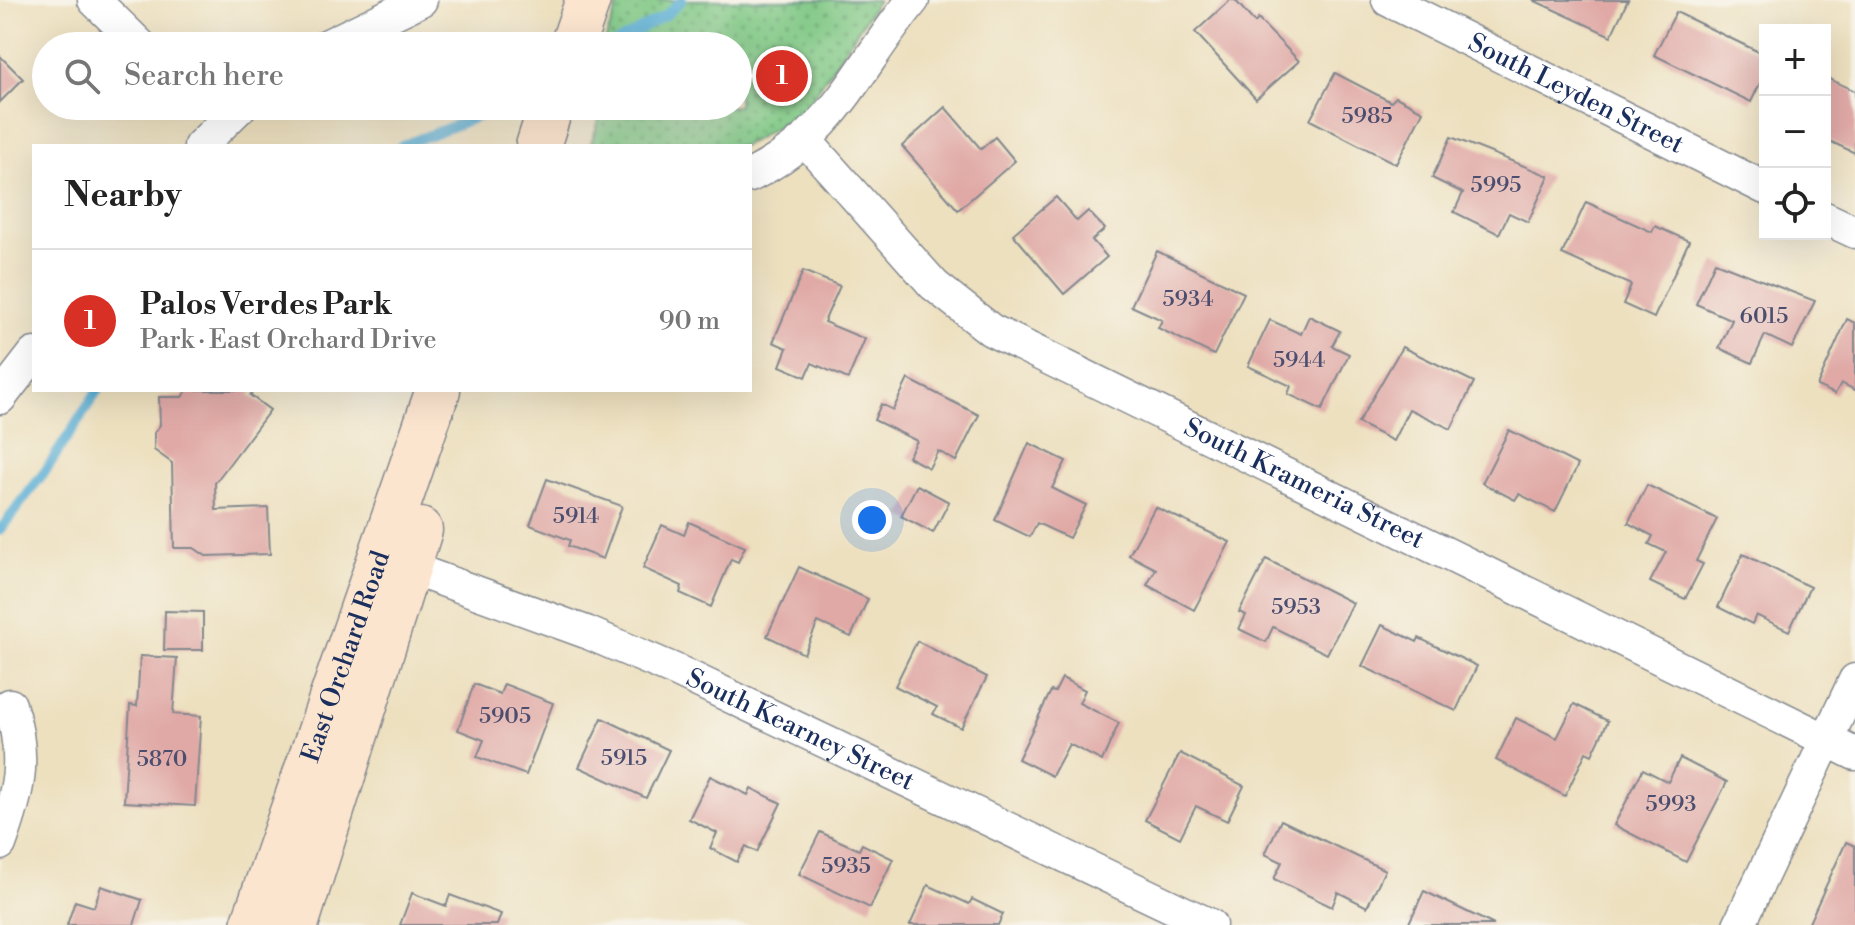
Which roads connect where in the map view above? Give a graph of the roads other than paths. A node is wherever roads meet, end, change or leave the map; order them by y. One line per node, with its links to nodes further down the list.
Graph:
1 (94, 0): 6 (street)
2 (421, 0): 7 (street)
3 (588, 0): 8 (main road)
4 (913, 0): 10 (street)
5 (1388, 0): 13 (street, South Leyden Street)
6 (127, 32)
7 (355, 32)
8 (577, 32)
9 (546, 120): 11 (main road)
10 (806, 141): 12 (street); 23 (street, South Krameria Street)
11 (539, 144)
12 (752, 175)
13 (1759, 185)
14 (1831, 221): 15 (street)
15 (1855, 232)
16 (32, 357): 19 (street)
17 (437, 392): 20 (main road, East Orchard Road)
18 (467, 392): 20 (main road, East Orchard Road)
19 (0, 398)
20 (394, 562): 25 (main road, East Orchard Road); 26 (main road, East Orchard Road); 27 (street, South Kearney Street)
21 (1855, 680): 23 (street)
22 (10, 705): 24 (street)
23 (1841, 747): 28 (street)
24 (0, 844)
25 (253, 925)
26 (296, 925)
27 (1210, 925)
28 (1739, 925)

